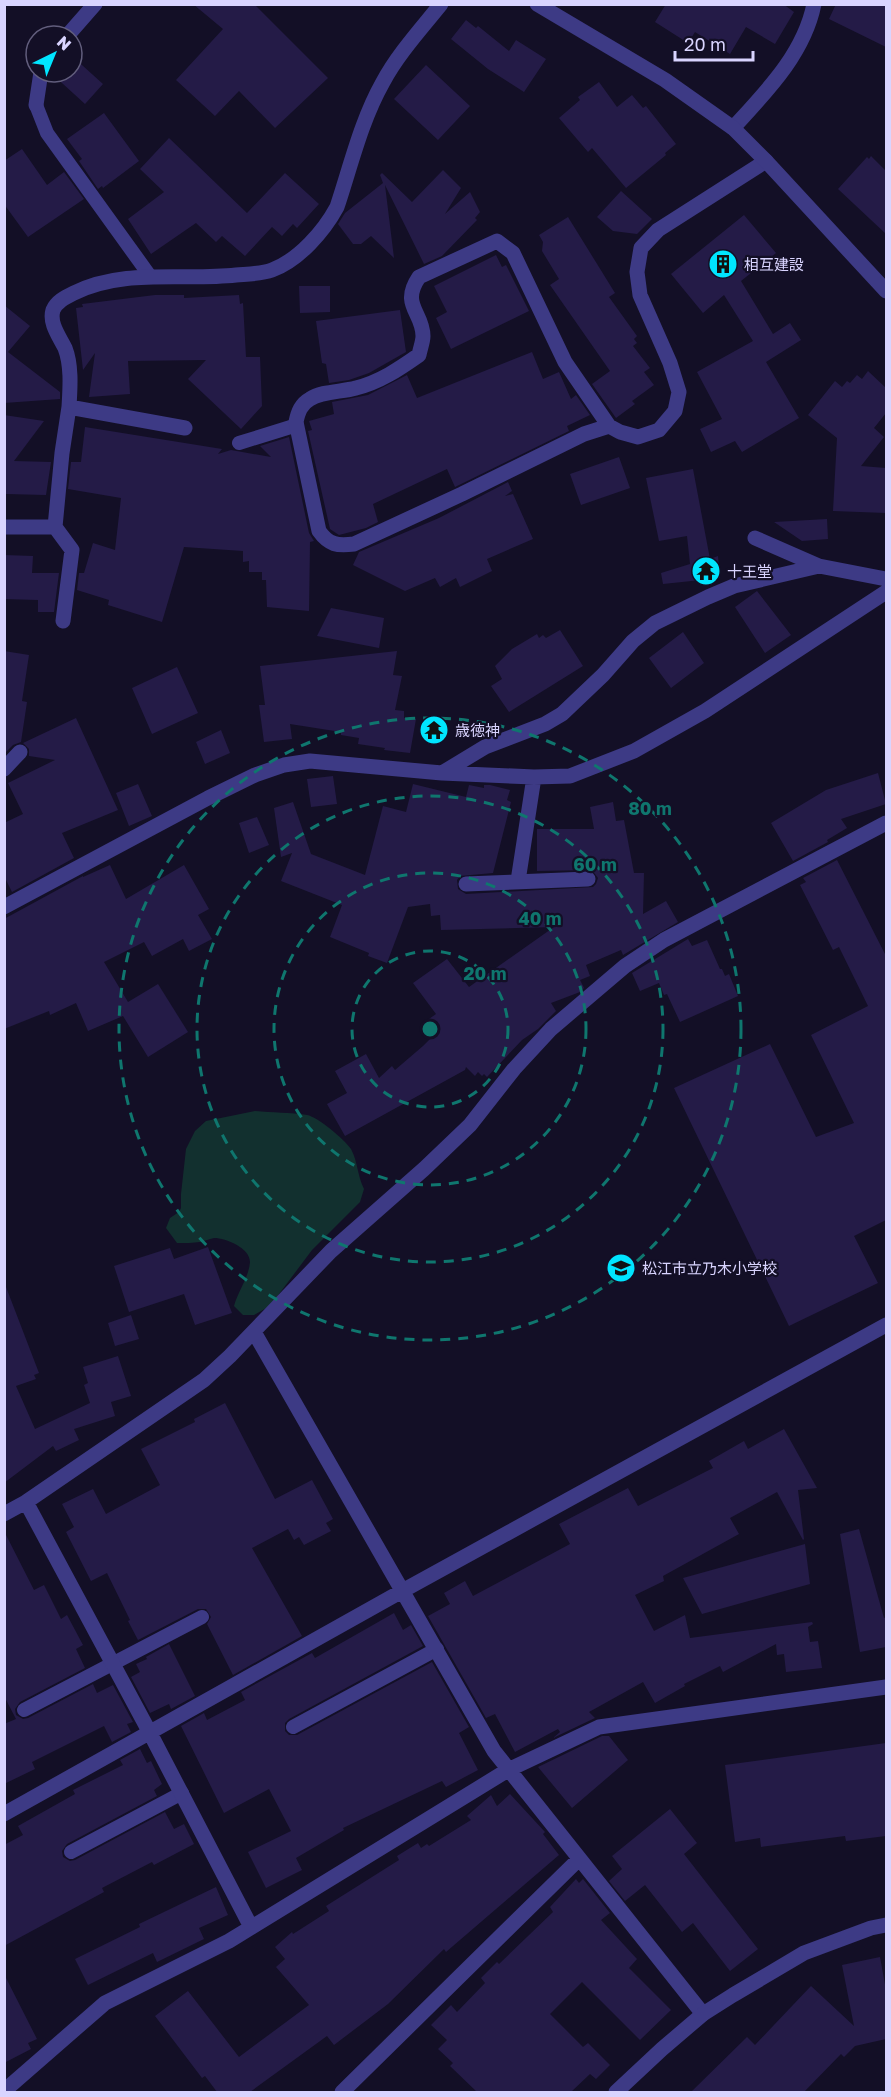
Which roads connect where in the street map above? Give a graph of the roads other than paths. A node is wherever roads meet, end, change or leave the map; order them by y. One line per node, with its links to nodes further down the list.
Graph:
1 (95, 4): 5 (street)
2 (441, 4): 10 (street)
3 (537, 4): 8 (street)
4 (814, 4): 8 (street)
5 (78, 24)
6 (39, 84): 7 (street)
7 (36, 105): 10 (lane)
8 (733, 128): 9 (street)
9 (766, 161): 11 (street); 14 (street)
10 (150, 276): 12 (street)
11 (886, 291)
12 (69, 407): 15 (street); 18 (street)
13 (297, 425): 14 (street); 14 (street); 16 (lane)
14 (609, 426)
15 (185, 428)
16 (239, 443)
17 (4, 527): 18 (street)
18 (55, 527): 23 (street)
19 (755, 538): 20 (street)
20 (819, 566): 21 (street); 26 (street)
21 (886, 579)
22 (886, 592): 27 (street)
23 (63, 621)
24 (20, 752): 25 (street)
25 (4, 769)
26 (442, 773): 27 (street); 32 (street)
27 (534, 777): 30 (street)
28 (886, 823): 34 (street)
29 (588, 879): 30 (street)
30 (518, 881): 31 (street)
31 (466, 884)
32 (4, 907)
33 (886, 1325): 37 (street)
34 (254, 1332): 35 (street); 37 (street)
35 (26, 1502): 36 (street); 40 (street)
36 (4, 1514)
37 (404, 1590): 39 (street); 44 (street)
38 (202, 1617): 40 (lane)
39 (437, 1649): 43 (lane); 45 (street)
40 (113, 1664): 42 (lane); 44 (street)
41 (886, 1687): 45 (street)
42 (24, 1710)
43 (293, 1727)
44 (150, 1733): 46 (street); 47 (street)
45 (508, 1770): 49 (street); 51 (street)
46 (182, 1793): 48 (lane); 51 (street)
47 (4, 1814)
48 (71, 1852)
49 (579, 1859): 52 (street); 54 (street)
50 (886, 1925): 52 (street)
51 (252, 1927): 53 (street)
52 (703, 2014): 55 (street)
53 (4, 2091)
54 (342, 2092)
55 (616, 2092)

